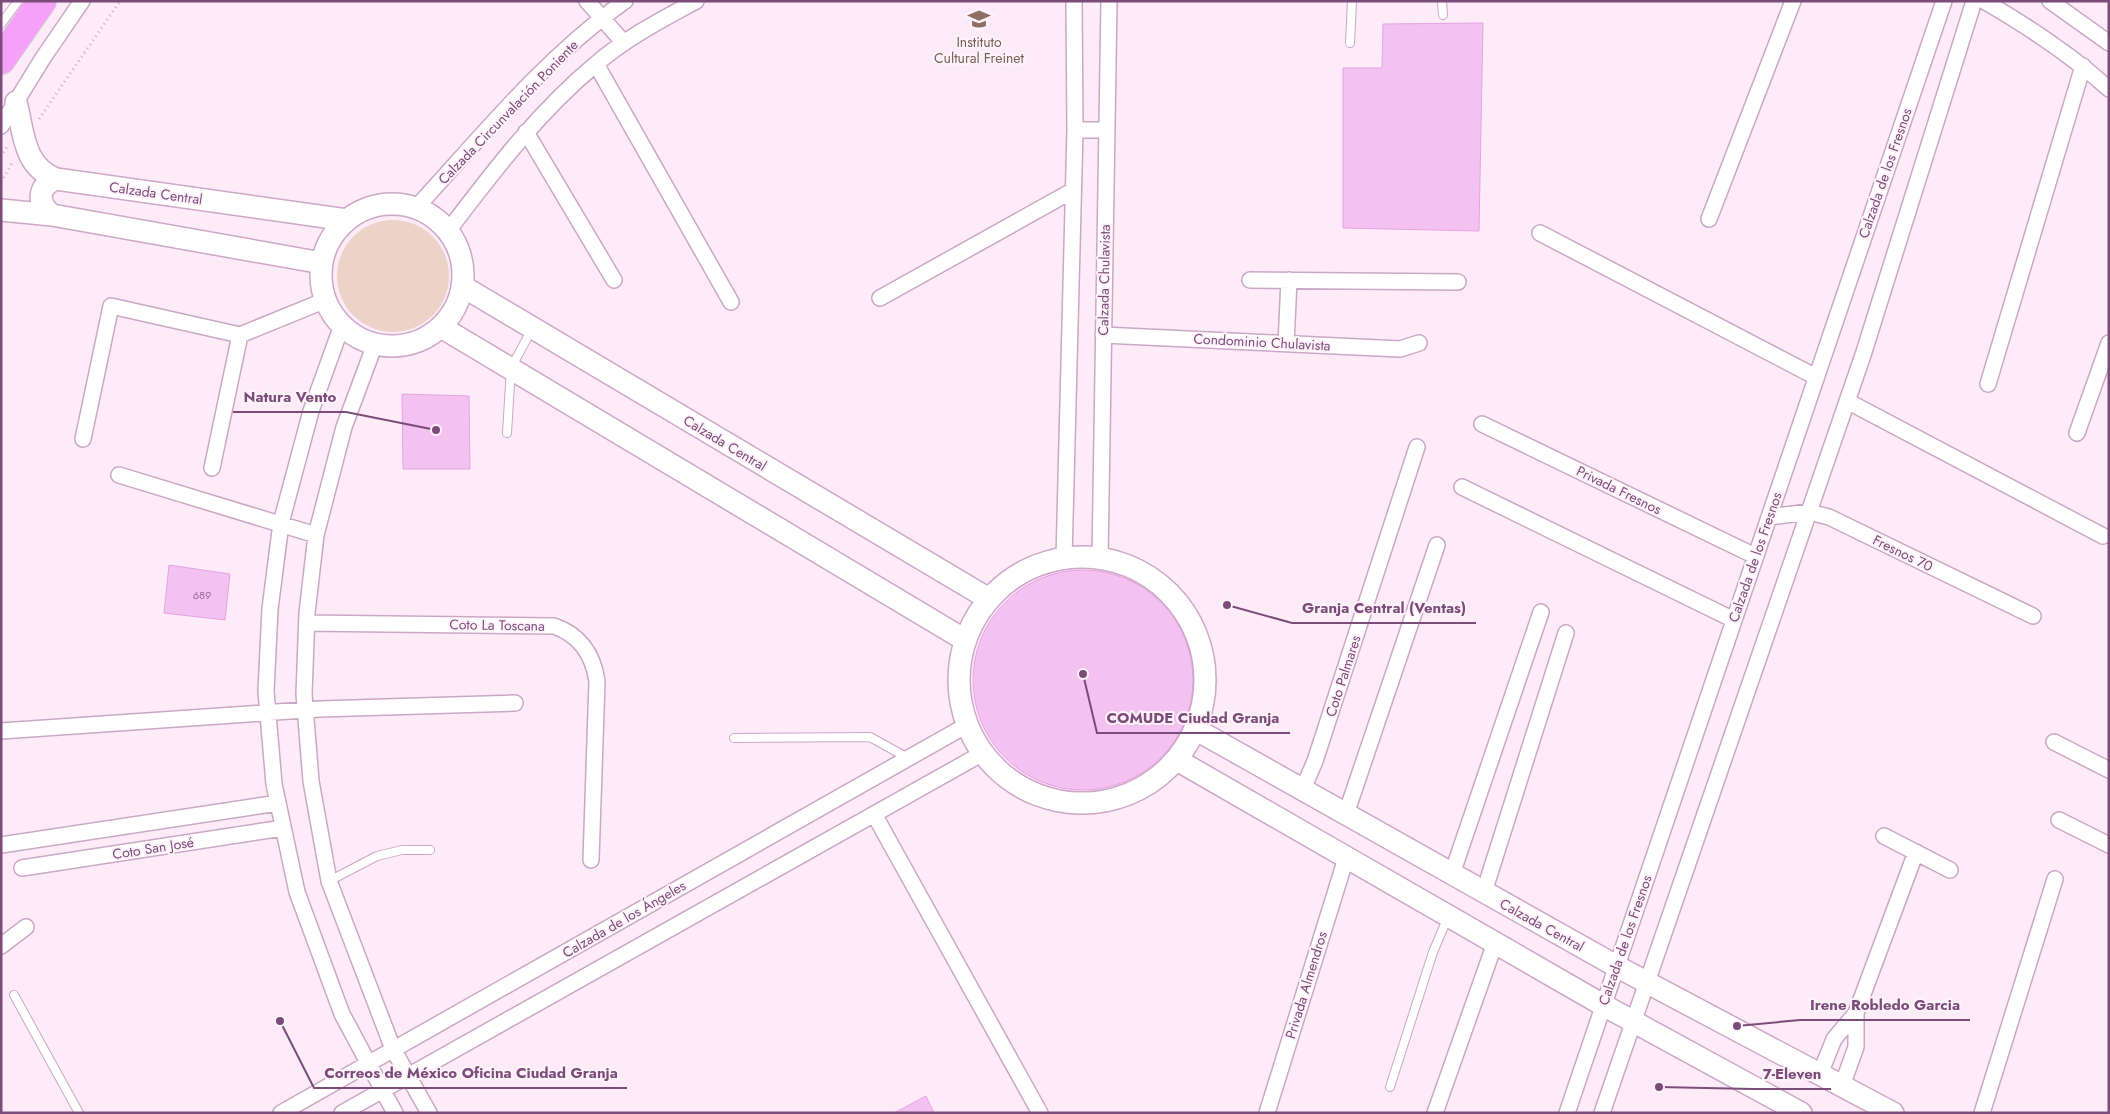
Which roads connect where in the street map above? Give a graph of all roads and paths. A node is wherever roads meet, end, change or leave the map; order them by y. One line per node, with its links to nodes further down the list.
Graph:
1 (18, 1): 19 (lane)
2 (42, 1): 23 (highway)
3 (82, 1): 27 (street)
4 (120, 1): 32 (path)
5 (587, 1): 18 (street)
6 (625, 1): 18 (street, Calzada Circunvalación Poniente)
7 (696, 1): 20 (street, Calzada Circunvalación Poniente)
8 (1074, 1): 29 (street)
9 (1109, 1): 30 (street, Calzada Chulavista)
10 (1352, 1): 21 (lane)
11 (1442, 1): 17 (lane)
12 (1793, 1): 39 (street)
13 (1944, 1): 62 (street, Calzada de los Fresnos)
14 (1974, 1): 64 (street)
15 (1984, 1): 25 (street)
16 (2050, 1): 22 (street)
17 (1443, 15)
18 (602, 18): 20 (street); 36 (street, Calzada Circunvalación Poniente)
19 (1, 24)
20 (624, 43): 24 (street, Calzada Circunvalación Poniente)
21 (1350, 43)
22 (2109, 43)
23 (1, 60)
24 (596, 64): 31 (street, Calzada Circunvalación Poniente); 51 (street)
25 (2083, 66): 26 (street); 63 (street)
26 (2109, 89)
27 (16, 102): 28 (street); 32 (street, Calzada Central)
28 (1, 126)
29 (1075, 130): 30 (street); 35 (street)
30 (1107, 130): 56 (street, Calzada Chulavista)
31 (526, 132): 41 (street, Calzada Circunvalación Poniente); 44 (street)
32 (25, 140): 33 (street, Calzada Central); 34 (path)
33 (56, 179): 38 (street); 40 (street, Calzada Central)
34 (1, 182)
35 (1072, 191): 49 (street); 80 (street)
36 (416, 208): 40 (street); 41 (street)
37 (1, 210): 38 (street)
38 (52, 215): 43 (street)
39 (1710, 219)
40 (347, 220): 43 (street)
41 (448, 231): 48 (street)
42 (1540, 233): 62 (street)
43 (322, 263): 50 (street)
44 (614, 280)
45 (1250, 280): 46 (street)
46 (1289, 280): 47 (street); 60 (street)
47 (1458, 282)
48 (462, 286): 53 (street); 54 (street, Calzada Central)
49 (880, 298)
50 (326, 300): 52 (street); 55 (street)
51 (731, 302)
52 (342, 325): 59 (street); 75 (street)
53 (441, 327): 59 (street); 61 (street)
54 (533, 328): 61 (lane); 82 (street, Calzada Central)
55 (240, 335): 68 (street); 70 (street)
56 (1103, 335): 60 (street, Condominio Chulavista); 81 (street, Calzada Chulavista)
57 (1420, 343): 60 (street, Condominio Chulavista)
58 (2109, 343): 67 (street)
59 (374, 344): 76 (street)
60 (1286, 344)
61 (511, 368): 66 (lane); 88 (street)
62 (1816, 377): 74 (street, Calzada de los Fresnos)
63 (1988, 384)
64 (1847, 402): 73 (street); 77 (street)
65 (1482, 424): 79 (street, Privada Fresnos)
66 (507, 433)
67 (2077, 433)
68 (83, 440)
69 (1416, 447): 101 (street, Coto Palmares)
70 (212, 468)
71 (119, 475): 75 (street)
72 (1462, 487): 85 (street)
73 (1809, 512): 74 (street, Fresnos 70); 84 (street, Fresnos 70); 125 (street)
74 (1769, 517): 79 (street, Calzada de los Fresnos)
75 (281, 523): 76 (street); 91 (street)
76 (316, 535): 86 (street)
77 (2103, 536)
78 (1438, 545): 104 (street)
79 (1755, 556): 85 (street, Calzada de los Fresnos)
80 (1064, 558): 81 (street); 82 (street)
81 (1100, 558): 93 (street)
82 (988, 599): 88 (street)
83 (1540, 612): 116 (street)
84 (2033, 616)
85 (1734, 620): 124 (street, Calzada de los Fresnos)
86 (306, 623): 90 (street); 113 (street, Coto La Toscana)
87 (1566, 633): 119 (street)
88 (965, 640): 92 (street)
89 (515, 702): 90 (street)
90 (306, 710): 91 (street); 118 (street)
91 (268, 712): 94 (street); 102 (street)
92 (967, 725): 97 (street); 98 (street, Calzada de los Ángeles)
93 (1195, 729): 99 (street); 101 (street, Calzada Central)
94 (1, 731)
95 (734, 738): 98 (lane)
96 (2054, 742): 100 (street)
97 (983, 754): 99 (street); 103 (street)
98 (908, 758): 130 (street, Calzada de los Ángeles)
99 (1176, 760): 112 (street)
100 (2109, 770)
101 (1303, 790): 104 (street, Calzada Central)
102 (278, 803): 106 (street); 108 (street)
103 (874, 814): 133 (street); 142 (street)
104 (1346, 814): 116 (street, Calzada Central)
105 (2059, 820): 109 (street)
106 (284, 828): 114 (street, Coto San José); 131 (street)
107 (1884, 836): 111 (street)
108 (1, 845)
109 (2109, 846)
110 (430, 850): 118 (lane)
111 (1916, 852): 115 (street); 128 (street)
112 (1346, 858): 120 (street); 143 (street, Privada Almendros)
113 (591, 860)
114 (22, 868)
115 (1950, 870)
116 (1452, 874): 119 (street, Calzada Central)
117 (2055, 879): 149 (street)
118 (329, 881): 130 (street)
119 (1484, 892): 124 (street, Calzada Central)
120 (1448, 917): 122 (street); 135 (lane)
121 (26, 927): 123 (street)
122 (1495, 943): 127 (street); 144 (street)
123 (1, 946)
124 (1616, 966): 125 (street, Calzada Central); 127 (street, Calzada de los Fresnos)
125 (1646, 983): 129 (street); 132 (street, Calzada Central)
126 (14, 995): 137 (lane)
127 (1603, 1005): 129 (street); 145 (street, Calzada de los Fresnos)
128 (1856, 1013): 132 (street); 134 (street)
129 (1632, 1021): 146 (street); 147 (street)
130 (394, 1049): 131 (street, Calzada de los Ángeles); 133 (street)
131 (368, 1064): 136 (street); 138 (street, Calzada de los Ángeles)
132 (1820, 1074): 134 (street, Calzada Central)
133 (409, 1076): 136 (street); 141 (street)
134 (1842, 1086): 148 (street, Calzada Central)
135 (1390, 1087)
136 (382, 1091): 139 (street); 140 (street)
137 (78, 1113)
138 (281, 1113)
139 (342, 1113)
140 (395, 1113)
141 (429, 1113)
142 (1040, 1113)
143 (1267, 1113)
144 (1435, 1113)
145 (1567, 1113)
146 (1602, 1113)
147 (1801, 1113)
148 (1893, 1113)
149 (1982, 1113)

